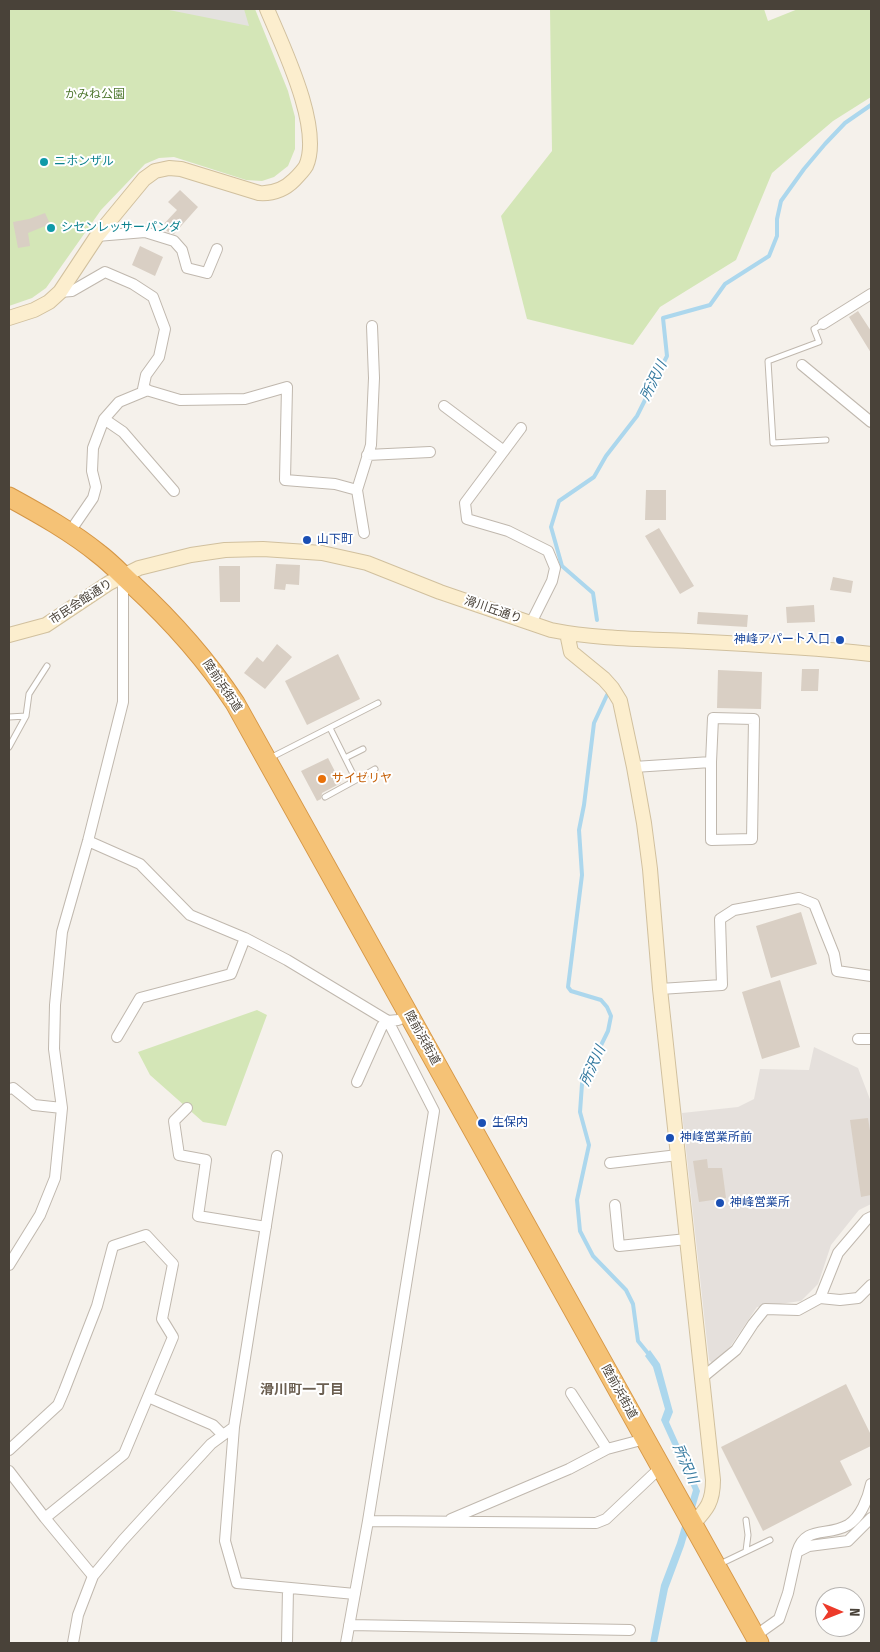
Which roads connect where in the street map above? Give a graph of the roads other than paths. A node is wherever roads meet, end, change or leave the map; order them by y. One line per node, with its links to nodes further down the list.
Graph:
1 (267, 9): 2 (street)
2 (97, 236): 3 (street); 4 (street)
3 (216, 249)
4 (60, 292): 6 (street); 10 (street)
5 (871, 294): 7 (street)
6 (9, 318)
7 (824, 324): 15 (lane)
8 (372, 326): 18 (street)
9 (802, 365): 13 (street)
10 (148, 390): 12 (street); 19 (street)
11 (444, 406): 16 (street)
12 (104, 419): 20 (street); 22 (street)
13 (871, 422)
14 (521, 428): 16 (street)
15 (826, 440)
16 (504, 451): 25 (street)
17 (430, 452): 18 (street)
18 (367, 455): 19 (street)
19 (356, 490): 23 (street)
20 (174, 491)
21 (9, 497): 22 (highway, 陸前浜街道)
22 (69, 533): 24 (highway, 陸前浜街道)
23 (364, 533)
24 (123, 576): 25 (street, 滑川丘通り); 27 (street, 市民会館通り); 37 (highway, 陸前浜街道); 43 (street)
25 (531, 623): 26 (street, 滑川丘通り)
26 (567, 633): 28 (street, 滑川丘通り); 39 (street)
27 (9, 635)
28 (871, 654)
29 (47, 666): 31 (lane)
30 (378, 703): 33 (lane)
31 (26, 716): 32 (lane); 34 (lane)
32 (9, 717)
33 (330, 728): 36 (lane); 37 (lane)
34 (9, 747)
35 (363, 748): 36 (lane)
36 (345, 758): 41 (lane)
37 (267, 760): 47 (highway, 陸前浜街道)
38 (711, 762): 38 (street); 39 (street)
39 (634, 767): 46 (street)
40 (374, 769): 41 (lane)
41 (356, 780): 42 (lane)
42 (325, 797)
43 (88, 841): 44 (street); 54 (street)
44 (246, 938): 48 (street); 49 (street)
45 (871, 976): 46 (street)
46 (660, 989): 56 (street)
47 (409, 1015): 48 (street); 71 (highway, 陸前浜街道)
48 (388, 1021): 52 (street); 81 (street)
49 (117, 1037)
50 (858, 1039): 51 (street)
51 (871, 1039)
52 (357, 1082)
53 (9, 1089): 54 (street)
54 (62, 1108): 63 (street)
55 (187, 1108): 61 (street)
56 (678, 1155): 58 (street); 62 (street)
57 (278, 1156): 61 (street)
58 (610, 1163)
59 (615, 1205): 62 (street)
60 (871, 1216): 65 (street)
61 (266, 1227): 69 (street)
62 (687, 1239): 66 (street)
63 (9, 1265)
64 (871, 1285): 65 (street)
65 (820, 1298): 66 (street)
66 (702, 1377): 82 (street)
67 (571, 1393): 73 (street)
68 (148, 1397): 70 (street); 72 (street); 77 (street)
69 (234, 1427): 70 (street); 88 (street)
70 (223, 1435): 87 (street)
71 (645, 1439): 73 (street); 74 (highway, 陸前浜街道)
72 (9, 1450)
73 (608, 1450): 79 (street)
74 (661, 1467): 79 (street); 82 (highway, 陸前浜街道)
75 (9, 1471): 77 (street)
76 (871, 1484): 85 (street)
77 (45, 1518): 87 (street)
78 (871, 1518): 85 (street)
79 (446, 1520): 81 (street)
80 (746, 1520): 84 (lane)
81 (368, 1521): 89 (street)
82 (693, 1524): 86 (highway, 陸前浜街道)
83 (770, 1540): 84 (lane)
84 (746, 1551): 86 (lane)
85 (797, 1552): 92 (street)
86 (716, 1566): 92 (highway, 陸前浜街道)
87 (93, 1576): 93 (street)
88 (288, 1588): 89 (street); 94 (street)
89 (355, 1594): 90 (street)
90 (349, 1626): 91 (street); 95 (street)
91 (630, 1630)
92 (757, 1639)
93 (73, 1643)
94 (287, 1643)
95 (346, 1643)

